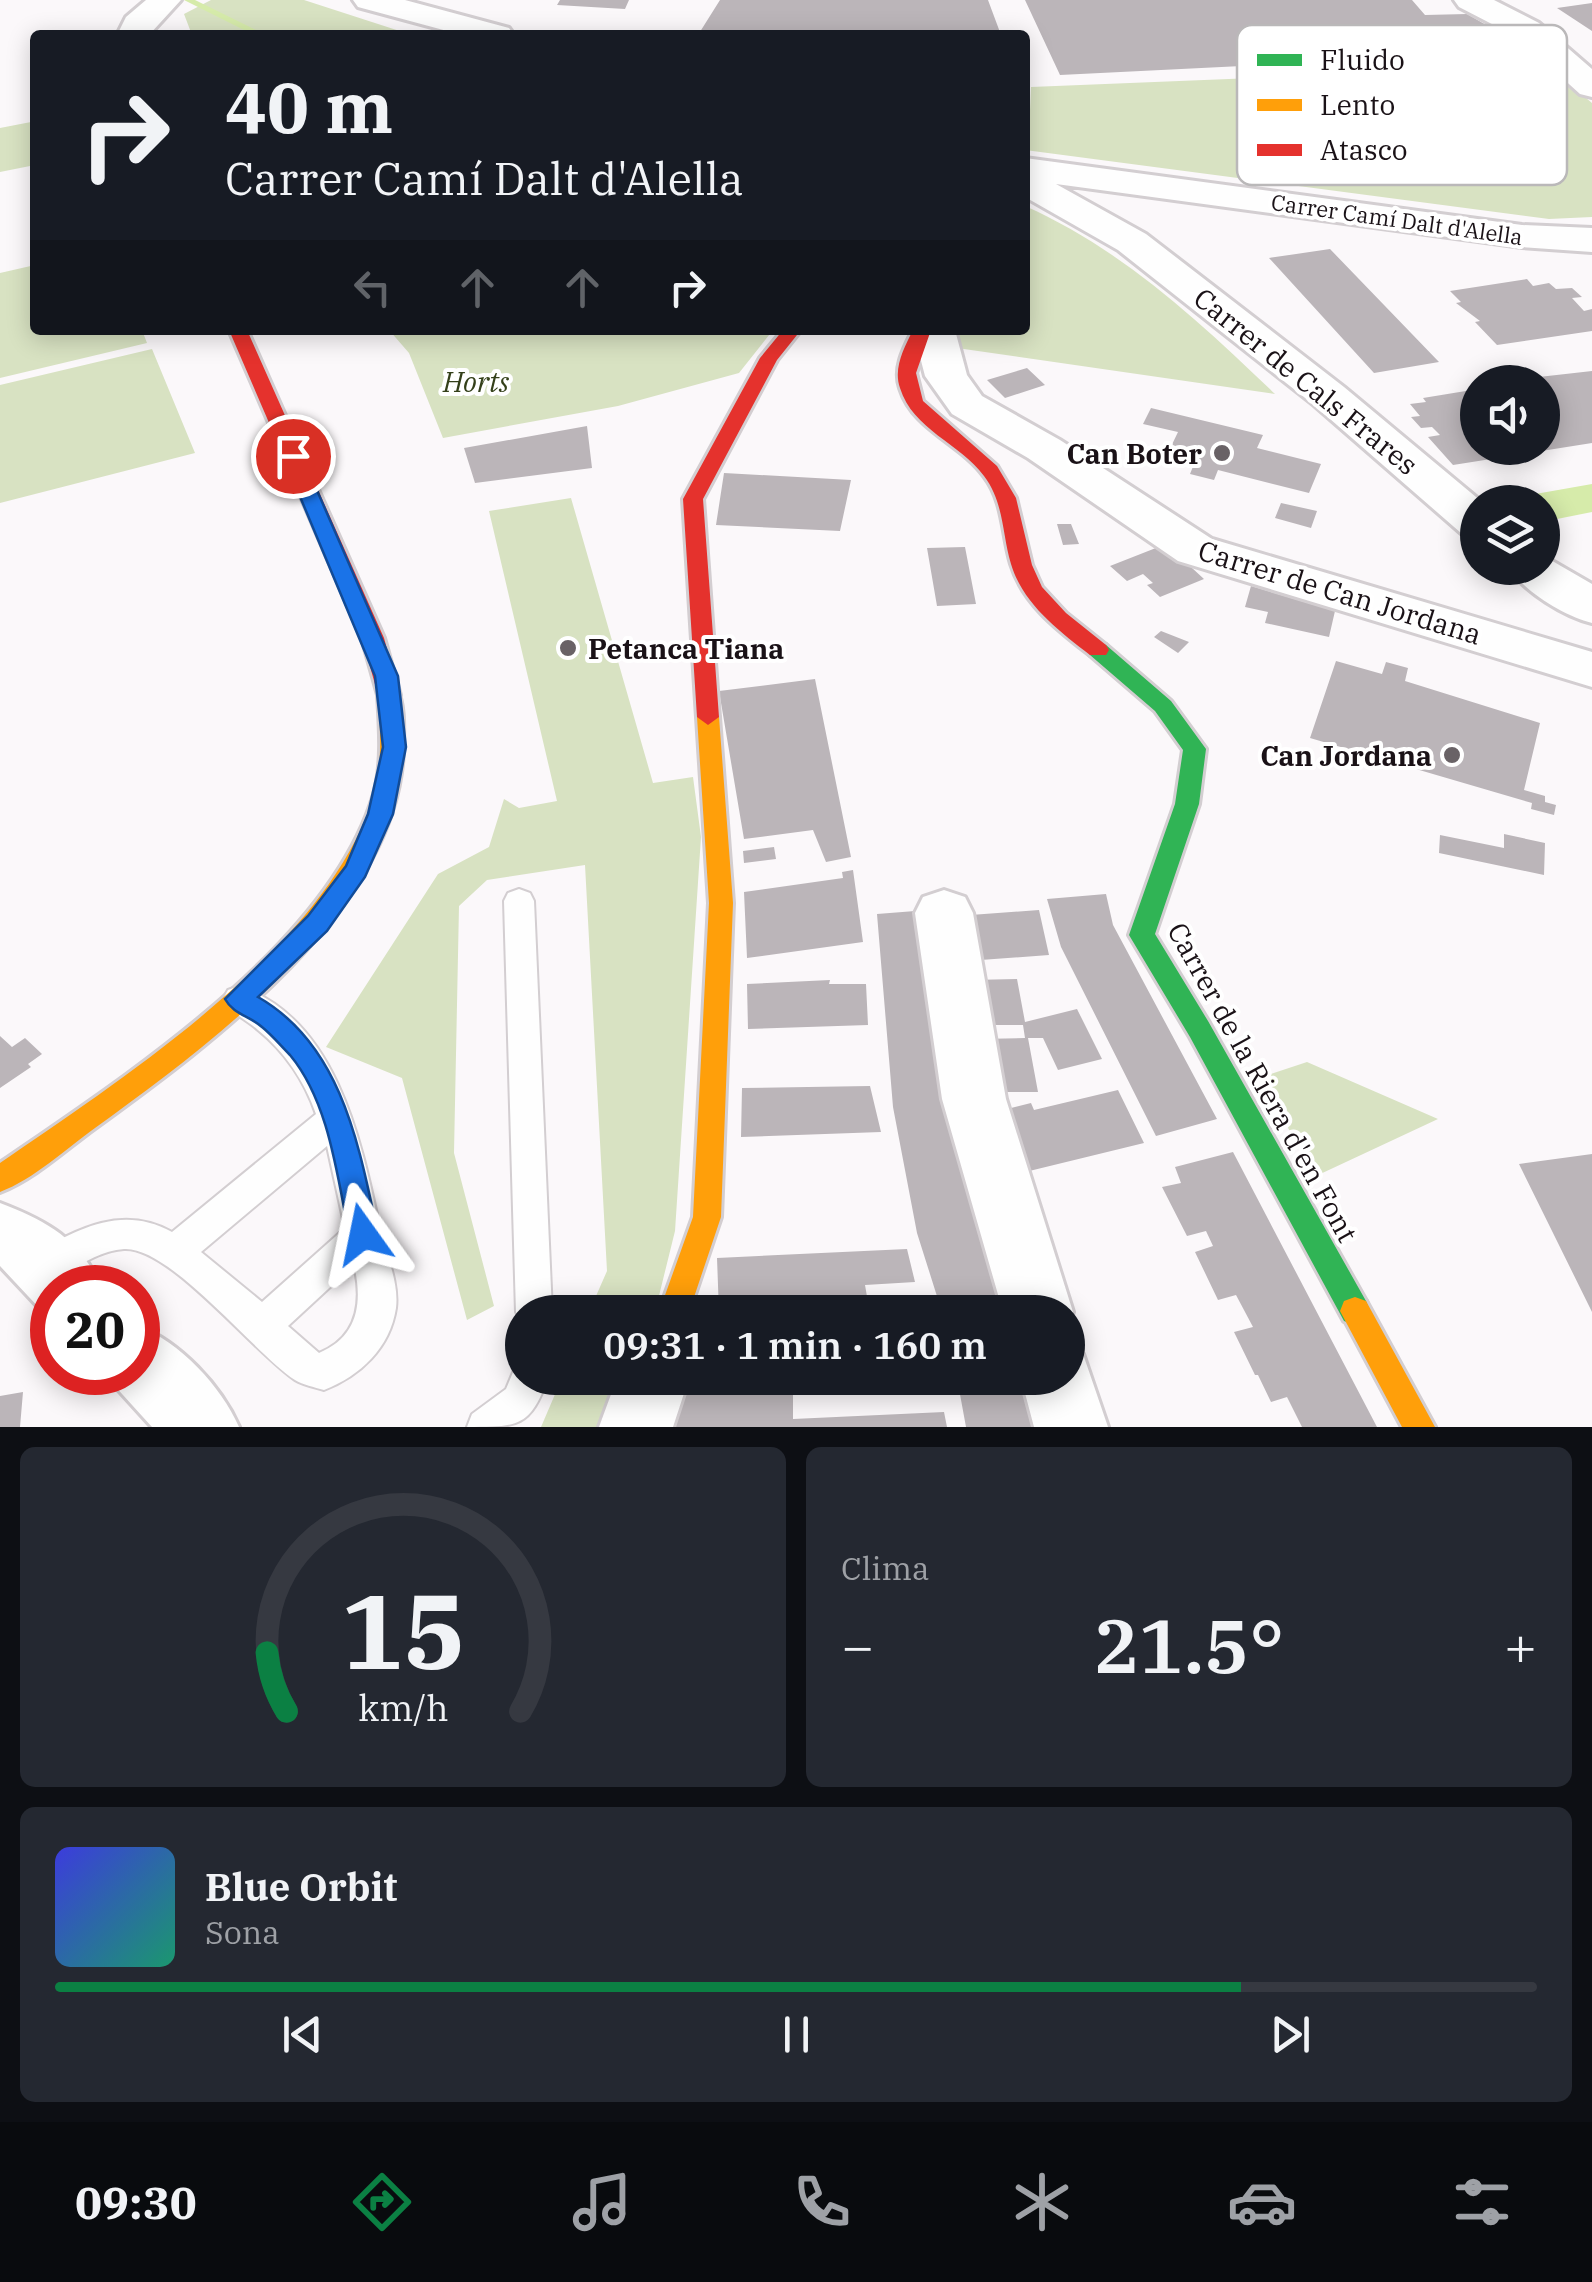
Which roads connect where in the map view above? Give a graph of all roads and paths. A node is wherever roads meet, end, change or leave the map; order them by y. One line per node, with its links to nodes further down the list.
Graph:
1 (369, 0): 6 (street)
2 (1470, 0): 4 (street)
3 (163, 1): 5 (street)
4 (1518, 25)
5 (134, 30)
6 (480, 30)
7 (1567, 64): 8 (street)
8 (1592, 86)
9 (1030, 170): 11 (street, Carrer Camí Dalt d'Alella)
10 (1030, 185): 13 (street, Carrer de Cals Frares)
11 (1154, 187): 12 (street, Carrer Camí Dalt d'Alella); 13 (street)
12 (1592, 240)
13 (1132, 242): 18 (street, Carrer de Cals Frares)
14 (240, 335): 24 (street)
15 (788, 335): 31 (street)
16 (920, 335): 42 (street, Carrer de la Riera d'en Font)
17 (935, 335): 21 (street, Carrer de Can Jordana)
18 (1460, 508)
19 (1559, 585): 20 (street)
20 (1592, 606)
21 (1592, 670)
22 (519, 900): 30 (lane)
23 (944, 913): 32 (street)
24 (238, 999): 25 (lane); 26 (street)
25 (336, 1119): 27 (lane); 28 (lane)
26 (0, 1179)
27 (363, 1234): 33 (lane); 33 (lane)
28 (174, 1252): 29 (lane); 33 (lane)
29 (38, 1263)
30 (533, 1295)
31 (680, 1295)
32 (1033, 1295)
33 (260, 1327)
34 (160, 1383): 38 (street)
35 (523, 1395): 39 (lane)
36 (646, 1395): 40 (street)
37 (1062, 1395): 41 (street)
38 (202, 1427)
39 (486, 1427)
40 (636, 1427)
41 (1071, 1427)
42 (1419, 1427)

